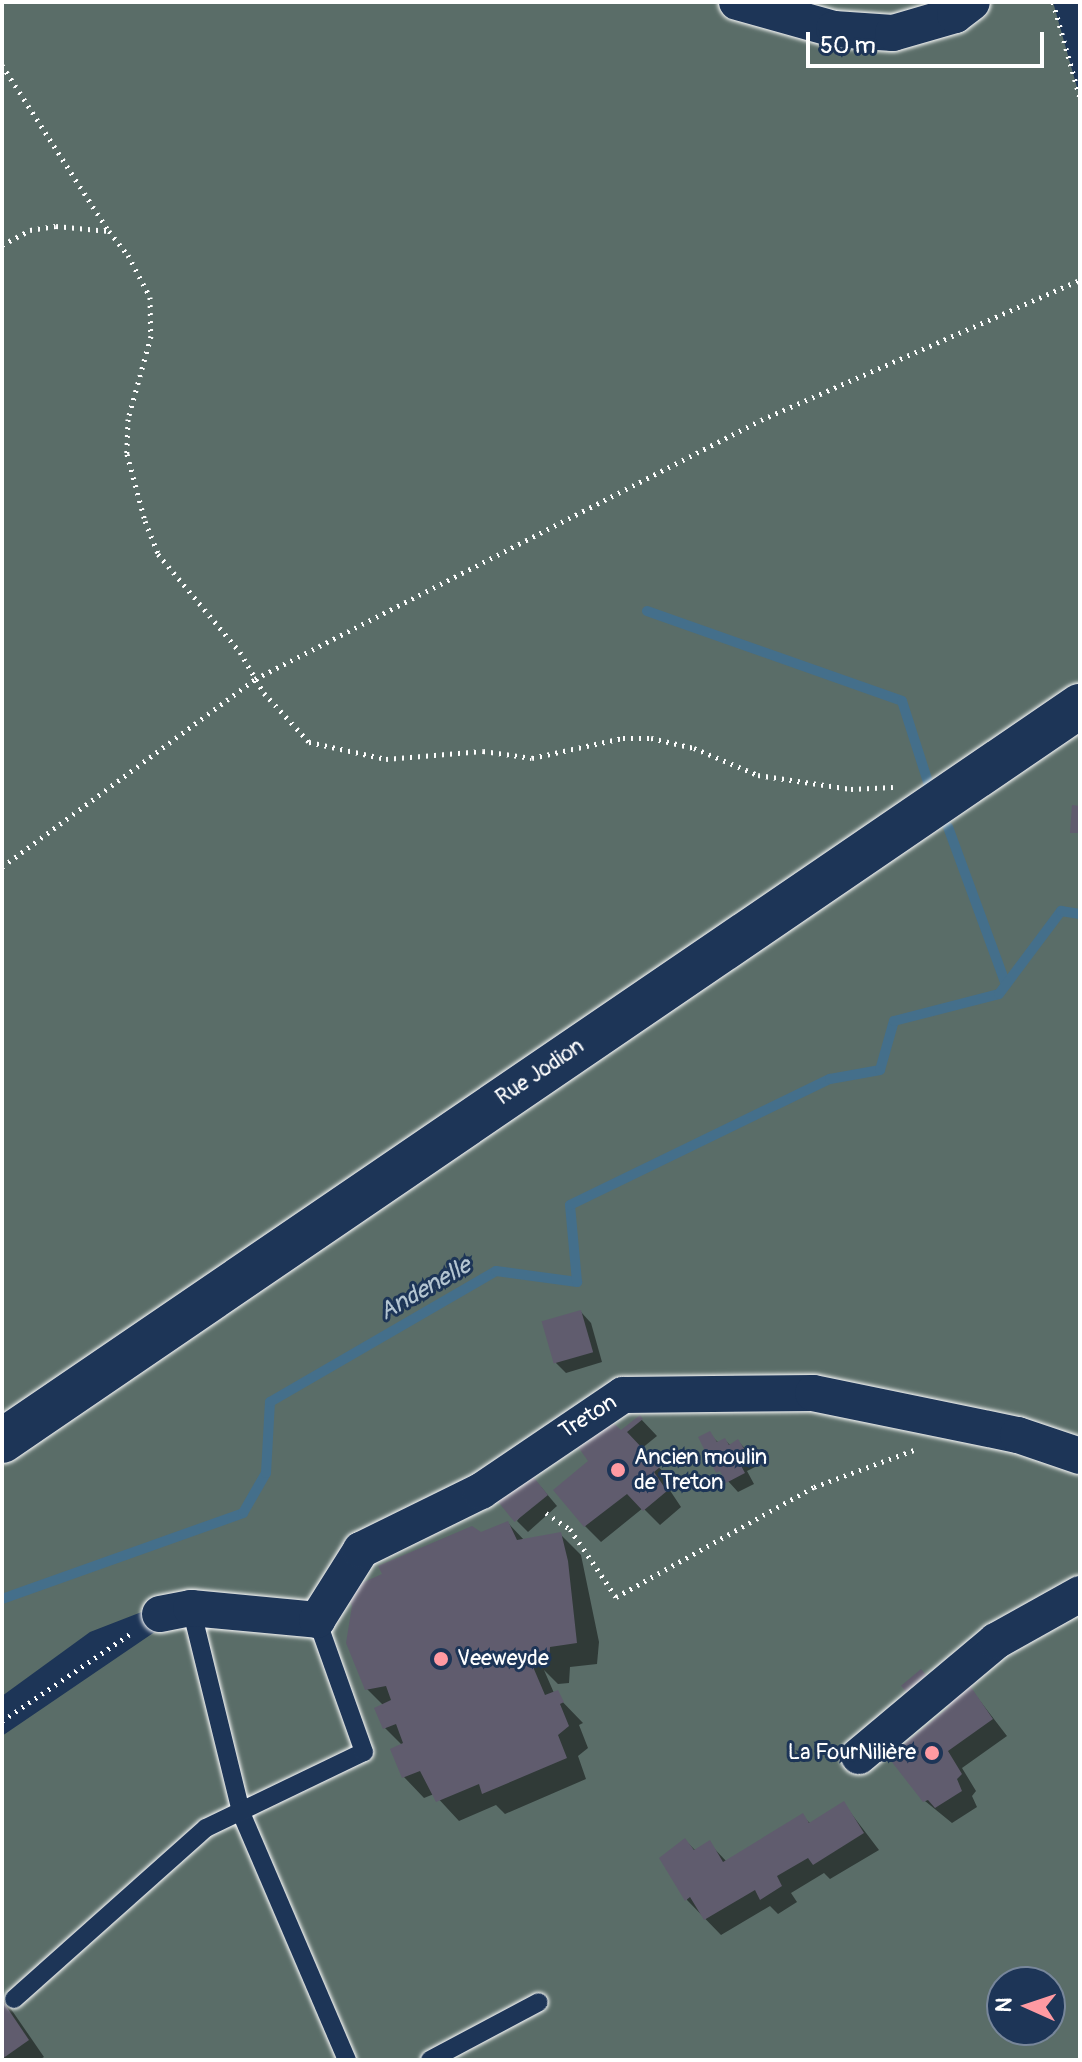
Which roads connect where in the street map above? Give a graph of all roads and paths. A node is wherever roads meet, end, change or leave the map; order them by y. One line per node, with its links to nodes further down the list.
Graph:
1 (737, 2): 2 (street)
2 (972, 2)
3 (1053, 2): 5 (path)
4 (2, 65): 6 (path)
5 (1080, 98)
6 (109, 231): 7 (path); 9 (path)
7 (2, 245)
8 (1080, 280): 9 (path)
9 (255, 679): 11 (path); 12 (path)
10 (1080, 706): 11 (street, Rue Jodion)
11 (930, 805): 13 (street, Rue Jodion)
12 (2, 867)
13 (2, 1441)
14 (923, 1446): 16 (path)
15 (1080, 1456): 19 (street, Treton)
16 (546, 1513)
17 (1080, 1594): 21 (street)
18 (176, 1611): 19 (street); 20 (path); 22 (lane)
19 (317, 1620): 22 (lane)
20 (2, 1721)
21 (859, 1756)
22 (242, 1815): 23 (lane); 25 (lane)
23 (14, 1999)
24 (539, 2002): 26 (lane)
25 (347, 2060)
26 (430, 2060)

